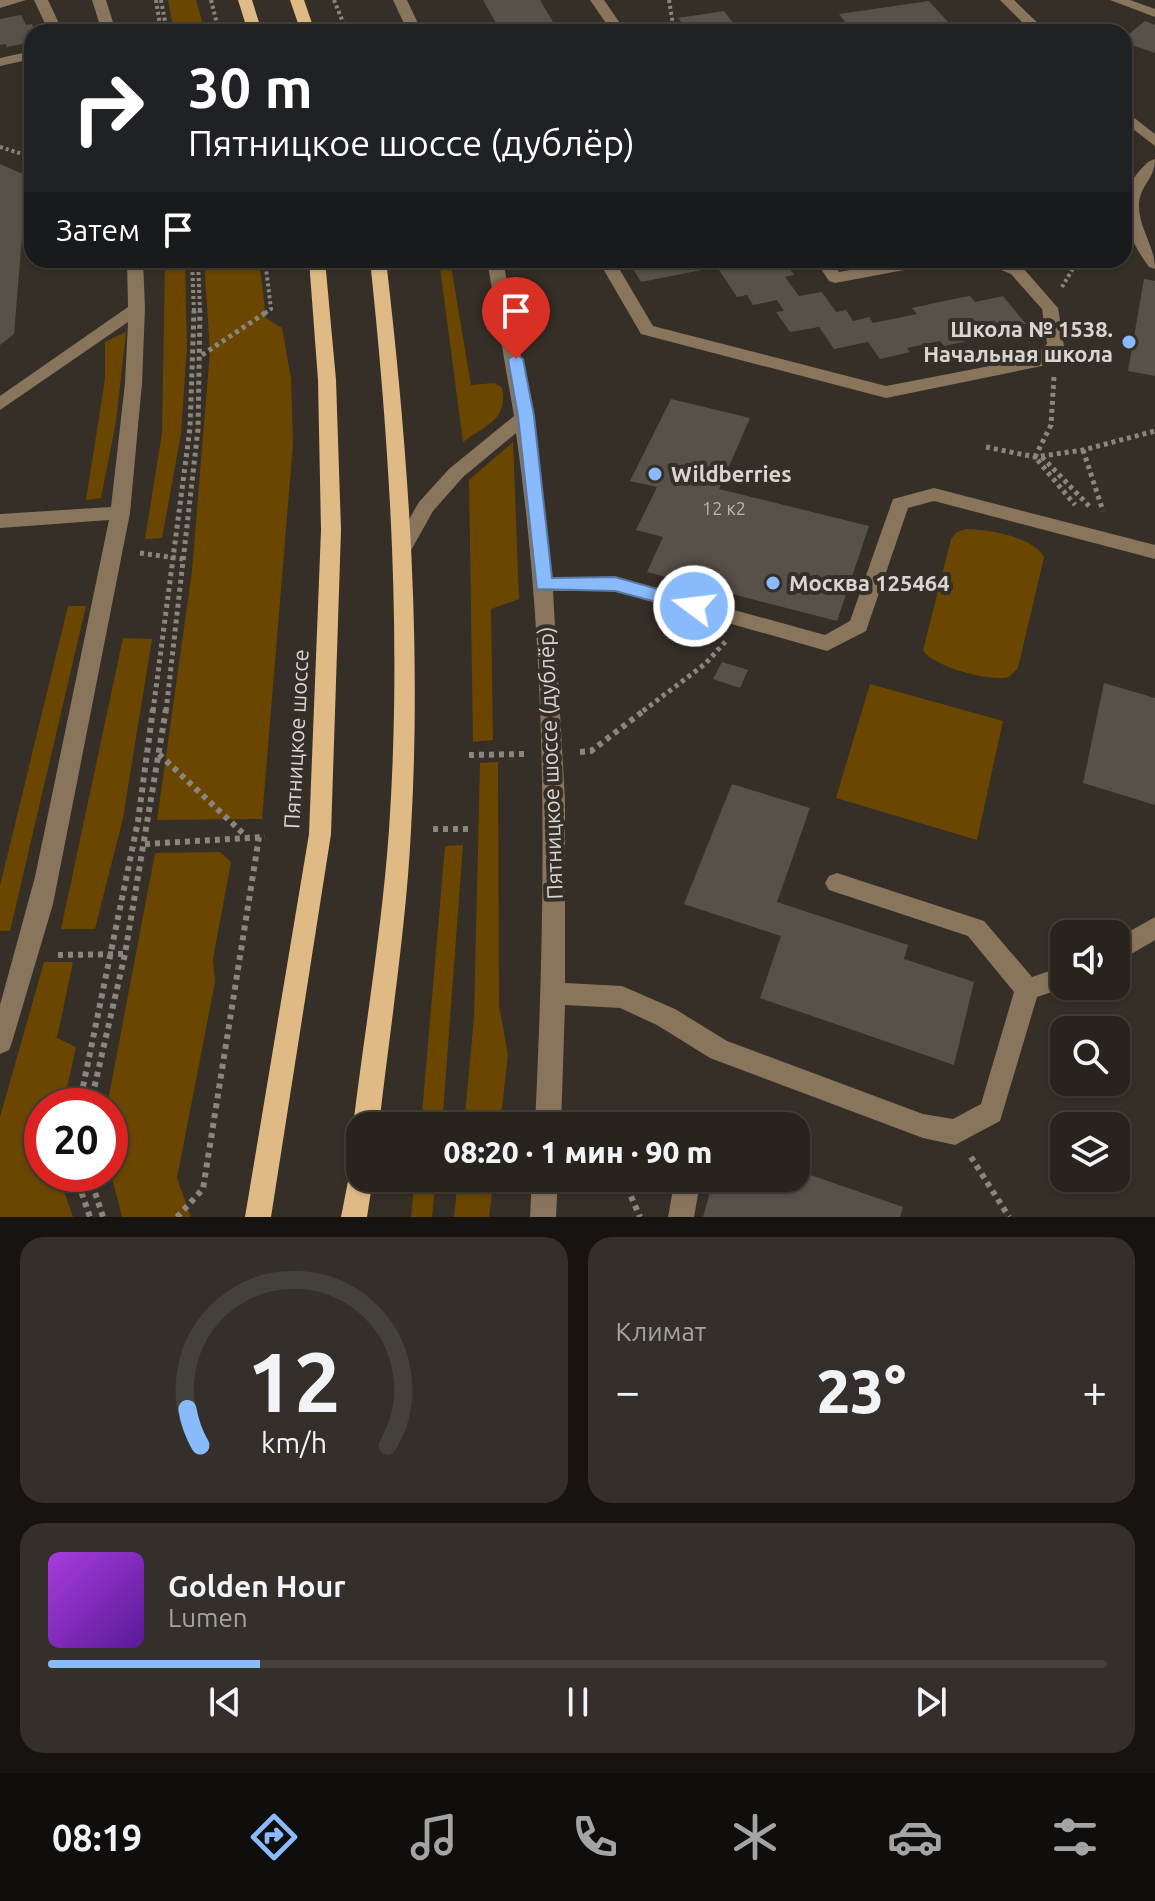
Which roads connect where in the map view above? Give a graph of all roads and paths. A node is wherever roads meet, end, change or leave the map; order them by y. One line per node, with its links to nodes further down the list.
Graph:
1 (19, 0): 14 (street)
2 (41, 0): 16 (street)
3 (99, 0): 17 (street)
4 (159, 0): 18 (path); 19 (path)
5 (211, 0): 20 (path)
6 (245, 0): 21 (main road)
7 (297, 0): 22 (main road)
8 (334, 0): 23 (path)
9 (400, 0): 24 (street)
10 (597, 0): 25 (street)
11 (669, 0): 26 (path)
12 (1007, 0): 27 (street)
13 (1117, 0): 15 (street)
14 (0, 4)
15 (1155, 13)
16 (52, 24)
17 (106, 24)
18 (160, 24)
19 (165, 24)
20 (217, 24)
21 (252, 24)
22 (305, 24)
23 (344, 24)
24 (411, 24)
25 (614, 24)
26 (673, 24)
27 (1032, 24)
28 (24, 57): 29 (street)
29 (0, 62)
30 (1132, 121): 31 (street)
31 (1155, 142)
32 (0, 147): 33 (path)
33 (24, 157)
34 (1155, 163): 35 (street)
35 (1132, 197)
36 (1132, 220): 37 (street)
37 (1155, 264)
38 (135, 268): 49 (street)
39 (192, 268): 64 (path)
40 (198, 268): 51 (path)
41 (266, 268): 51 (path)
42 (318, 268): 100 (main road, Пятницкое шоссе)
43 (379, 268): 61 (main road)
44 (497, 268): 53 (street, Пятницкое шоссе (дублёр))
45 (611, 268): 50 (street)
46 (828, 268): 47 (street)
47 (888, 268)
48 (1008, 268): 50 (street)
49 (137, 308): 52 (street); 58 (street)
50 (1056, 346): 57 (path)
51 (202, 356): 65 (path)
52 (0, 404)
53 (526, 416): 61 (street); 66 (street, Пятницкое шоссе (дублёр))
54 (1155, 431): 56 (path)
55 (986, 447): 57 (path)
56 (1083, 450): 57 (path); 57 (path)
57 (1038, 456): 60 (path)
58 (121, 513): 59 (street); 81 (street)
59 (0, 521)
60 (1082, 533): 62 (street); 67 (street)
61 (402, 549): 88 (main road)
62 (1155, 552)
63 (144, 553): 64 (path)
64 (173, 558): 65 (path); 79 (path)
65 (183, 559): 69 (path)
66 (543, 584): 67 (street); 84 (street, Пятницкое шоссе (дублёр))
67 (746, 620): 68 (path)
68 (591, 751)
69 (159, 754): 74 (path); 75 (path)
70 (524, 754): 71 (path)
71 (469, 755)
72 (433, 829): 73 (path)
73 (472, 829)
74 (248, 838): 75 (path); 99 (path)
75 (145, 844): 80 (path)
76 (837, 883): 83 (street)
77 (1155, 927): 78 (street)
78 (1130, 943)
79 (112, 954): 80 (path); 81 (path); 86 (path)
80 (125, 954): 87 (path)
81 (28, 955): 85 (street)
82 (1050, 982): 83 (street)
83 (1027, 990): 90 (street)
84 (555, 993): 89 (street, Пятницкое шоссе (дублёр)); 90 (street)
85 (0, 1042)
86 (83, 1088)
87 (94, 1088)
88 (368, 1112)
89 (549, 1112)
90 (955, 1132): 105 (path)
91 (81, 1192): 97 (path)
92 (95, 1192): 98 (path)
93 (358, 1192): 101 (main road)
94 (544, 1192): 102 (street)
95 (629, 1192): 103 (path)
96 (685, 1192): 104 (street)
97 (90, 1217)
98 (103, 1217)
99 (177, 1217)
100 (258, 1217)
101 (354, 1217)
102 (543, 1217)
103 (640, 1217)
104 (681, 1217)
105 (1009, 1217)

